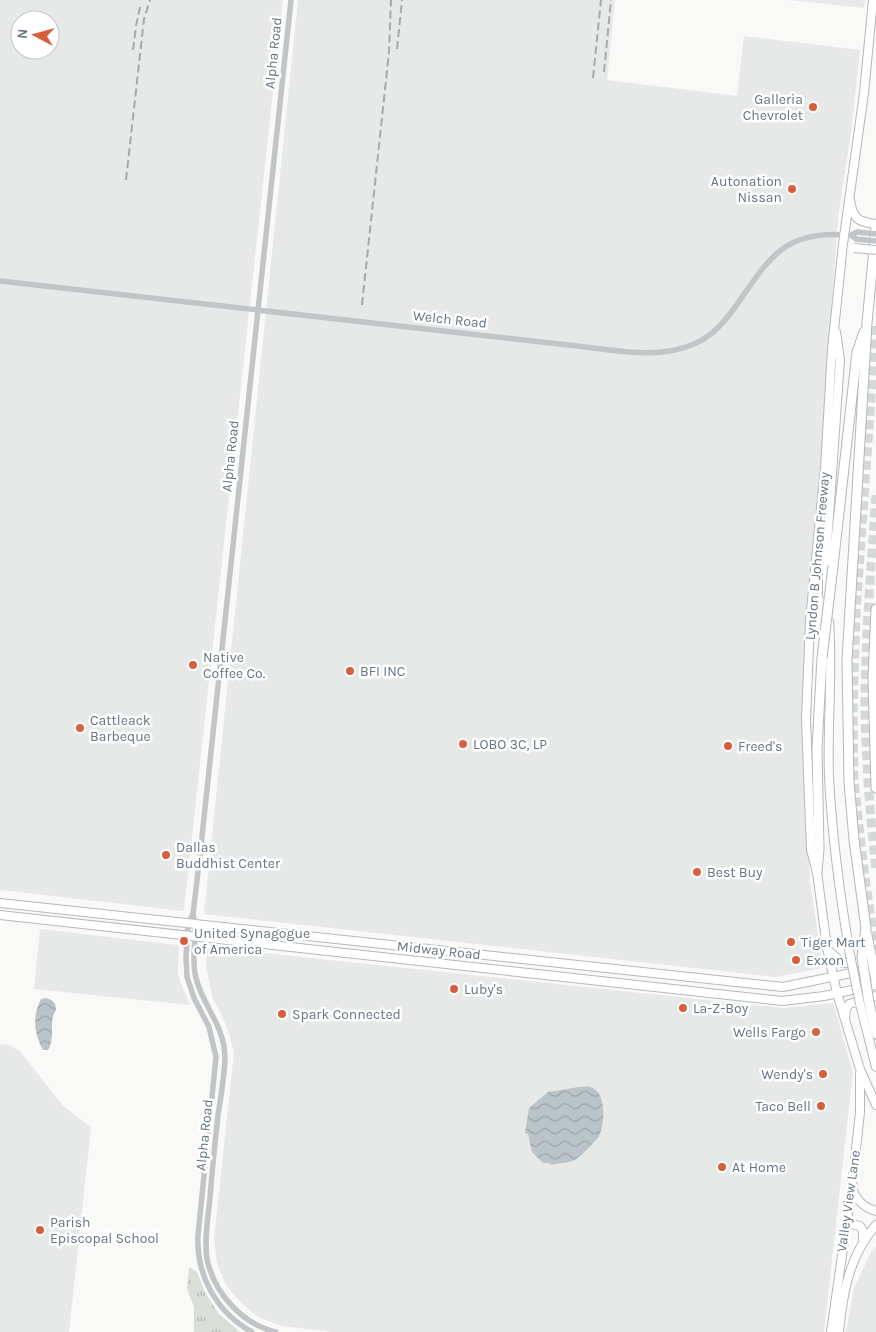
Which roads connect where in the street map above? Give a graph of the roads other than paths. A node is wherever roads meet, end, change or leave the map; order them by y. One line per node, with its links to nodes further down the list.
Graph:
1 (291, 0): 11 (street, Alpha Road)
2 (873, 0): 3 (main road, Lyndon B Johnson Freeway)
3 (850, 193): 4 (main road); 6 (main road, Lyndon B Johnson Freeway)
4 (876, 226): 12 (highway)
5 (876, 234): 6 (street, Welch Road, bridge)
6 (847, 235): 7 (street, Welch Road, bridge); 9 (main road, Lyndon B Johnson Freeway); 11 (street, Welch Road)
7 (876, 241)
8 (876, 250): 9 (main road, bridge)
9 (840, 265): 13 (main road, Lyndon B Johnson Freeway)
10 (0, 281): 11 (street, Welch Road)
11 (258, 310): 21 (street, Alpha Road)
12 (868, 323): 16 (highway, bridge); 22 (highway)
13 (835, 328): 16 (main road, Lyndon B Johnson Freeway); 35 (main road, bridge)
14 (876, 609): 15 (highway)
15 (876, 788)
16 (817, 872): 24 (main road, Lyndon B Johnson Freeway)
17 (0, 903): 18 (main road, Midway Road)
18 (58, 909): 20 (main road); 21 (main road, Midway Road)
19 (0, 916): 20 (main road, Midway Road)
20 (57, 922): 23 (main road, Midway Road)
21 (192, 924): 23 (street, Alpha Road); 27 (main road, Midway Road)
22 (866, 928): 29 (highway, bridge); 35 (highway, bridge)
23 (191, 936): 31 (main road, Midway Road); 38 (street, Alpha Road); 39 (street, Alpha Road)
24 (827, 948): 25 (main road); 28 (main road, Lyndon B Johnson Freeway)
25 (876, 959)
26 (876, 968): 28 (main road, Midway Road)
27 (654, 974): 30 (main road, Midway Road); 31 (main road)
28 (833, 977): 30 (main road, Midway Road); 33 (main road, Lyndon B Johnson Freeway)
29 (876, 980)
30 (747, 984): 34 (main road)
31 (653, 986): 34 (main road, Midway Road)
32 (876, 986): 33 (main road, Midway Road)
33 (837, 993): 34 (main road, Midway Road); 36 (main road, Lyndon B Johnson Freeway)
34 (746, 996)
35 (868, 1001): 36 (main road); 37 (highway); 40 (main road)
36 (845, 1021): 41 (main road, Lyndon B Johnson Freeway)
37 (876, 1034)
38 (216, 1057): 39 (street); 48 (street, Alpha Road)
39 (225, 1058): 49 (street, Alpha Road)
40 (876, 1067)
41 (860, 1069): 42 (main road, Lyndon B Johnson Freeway); 43 (main road, Valley View Lane)
42 (876, 1105)
43 (852, 1186): 44 (main road); 45 (main road, Valley View Lane)
44 (876, 1210)
45 (847, 1223): 47 (main road); 50 (main road, Valley View Lane)
46 (876, 1224): 47 (main road, Valley View Lane)
47 (863, 1240): 50 (main road, Valley View Lane)
48 (198, 1255): 49 (street); 52 (street, Alpha Road)
49 (216, 1285): 51 (street, Alpha Road)
50 (839, 1295): 55 (main road, Valley View Lane); 56 (main road, Valley View Lane)
51 (238, 1312): 52 (street); 54 (street, Alpha Road)
52 (231, 1317): 53 (street, Alpha Road)
53 (252, 1332)
54 (276, 1332)
55 (830, 1332)
56 (839, 1332)

